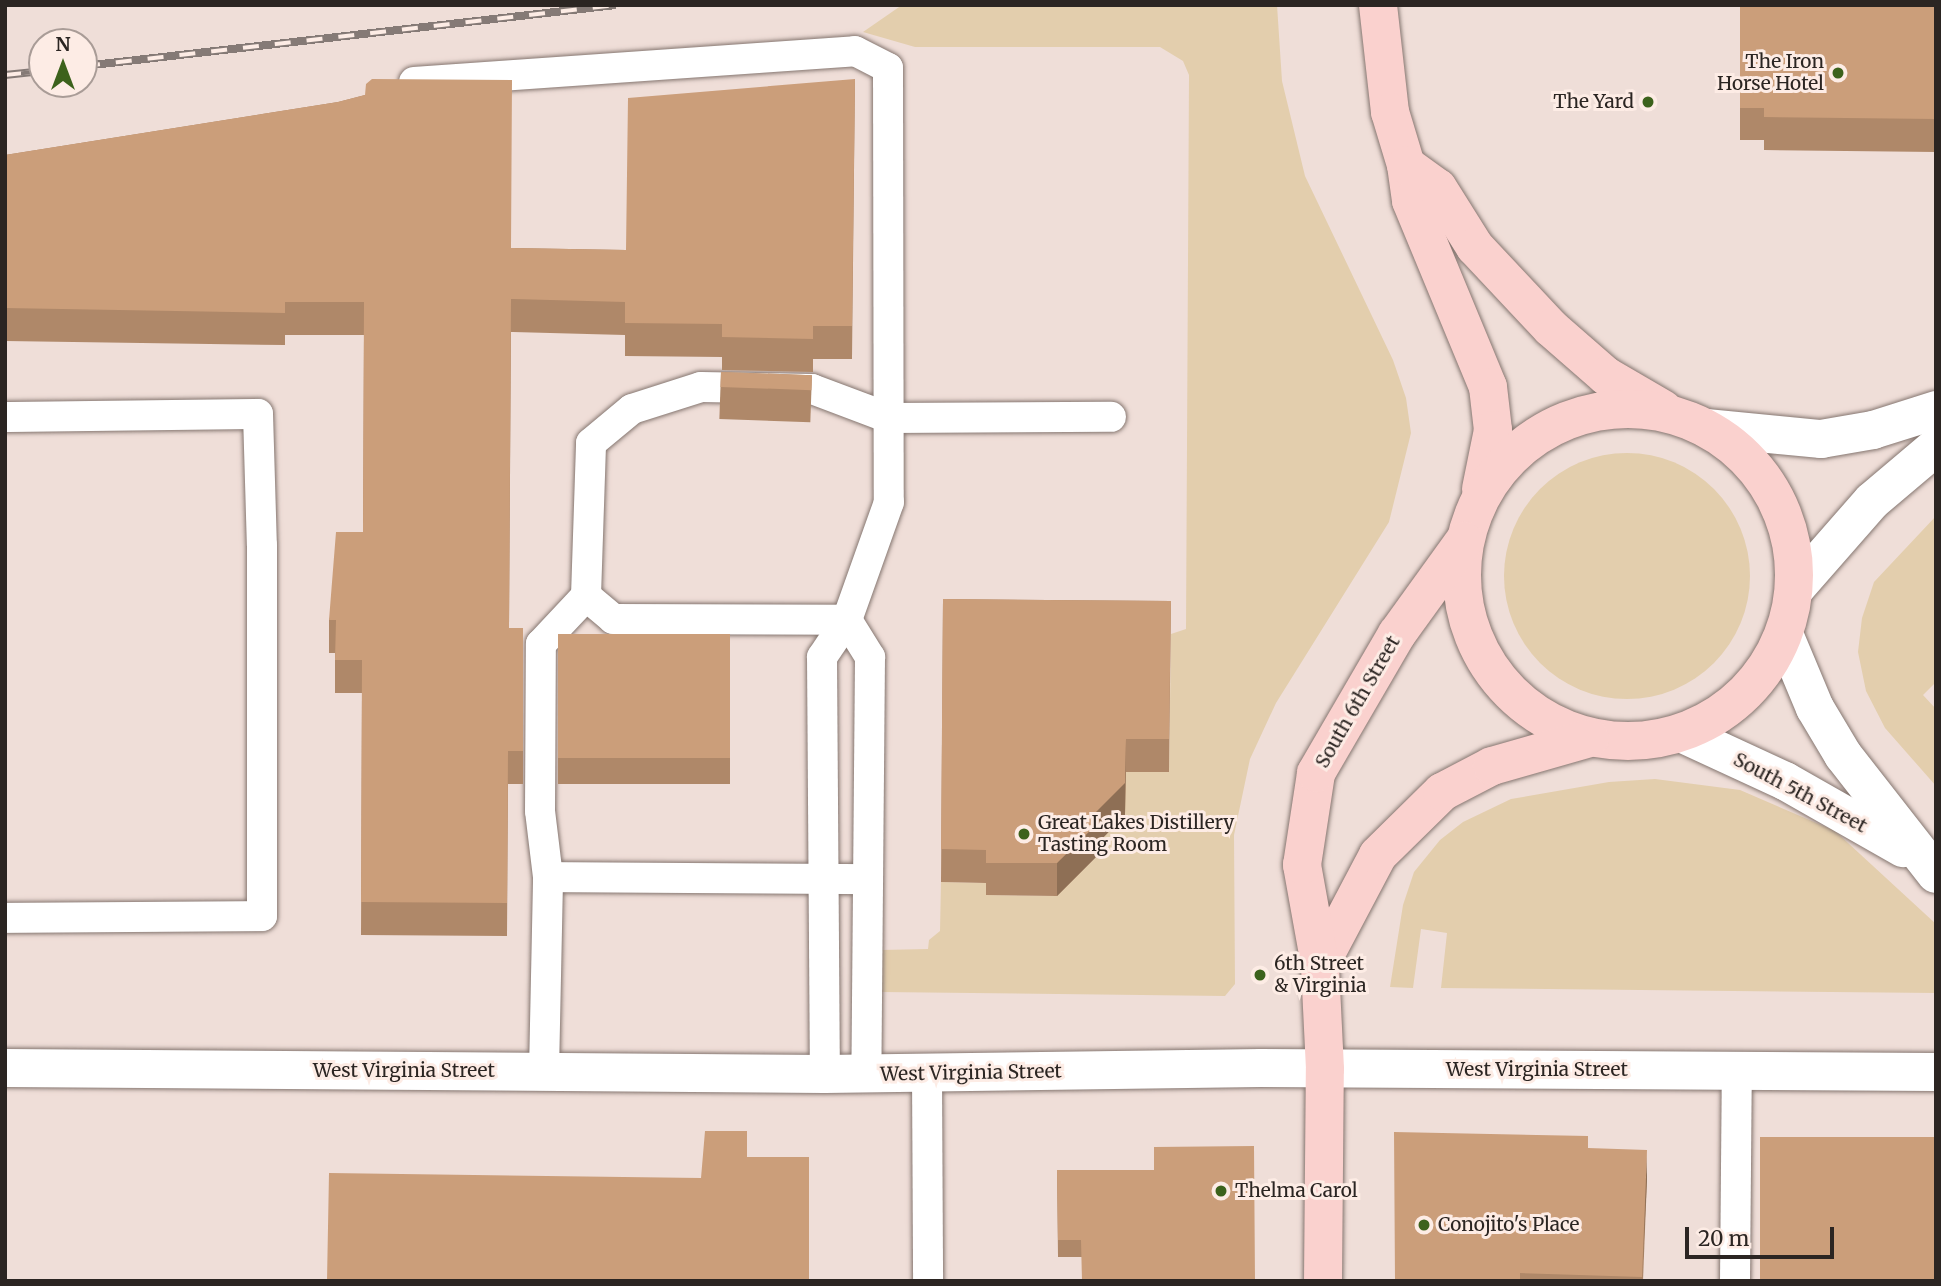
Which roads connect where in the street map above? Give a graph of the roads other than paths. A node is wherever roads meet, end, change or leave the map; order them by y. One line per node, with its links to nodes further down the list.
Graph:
1 (1379, 21): 3 (main road)
2 (379, 84): 7 (lane)
3 (1406, 165): 8 (main road); 10 (main road)
4 (1936, 410): 8 (street)
5 (5, 417): 22 (lane)
6 (1111, 417): 7 (lane)
7 (889, 418): 13 (lane); 14 (lane)
8 (1690, 422): 10 (main road); 12 (main road)
9 (1936, 447): 12 (street)
10 (1479, 498): 11 (main road)
11 (1464, 541): 17 (main road); 23 (main road, South 6th Street)
12 (1794, 590): 15 (main road)
13 (586, 596): 14 (lane); 19 (lane)
14 (847, 620): 20 (lane); 21 (lane)
15 (1784, 634): 16 (main road); 18 (street, South 5th Street)
16 (1681, 733): 17 (main road); 18 (street, South 5th Street)
17 (1590, 738): 23 (main road)
18 (1927, 865)
19 (548, 877): 21 (lane); 27 (lane)
20 (867, 879): 21 (lane); 30 (lane)
21 (820, 880): 29 (lane)
22 (5, 918)
23 (1320, 965): 25 (main road, South 6th Street)
24 (5, 1068): 27 (street, West Virginia Street)
25 (1325, 1069): 26 (street, West Virginia Street); 31 (street, West Virginia Street); 33 (main road, South 6th Street)
26 (1737, 1071): 28 (street, West Virginia Street); 34 (lane)
27 (544, 1072): 29 (street, West Virginia Street)
28 (1936, 1072)
29 (825, 1074): 30 (street, West Virginia Street)
30 (866, 1074): 31 (street, West Virginia Street)
31 (927, 1074): 32 (lane)
32 (928, 1281)
33 (1323, 1281)
34 (1735, 1281)

